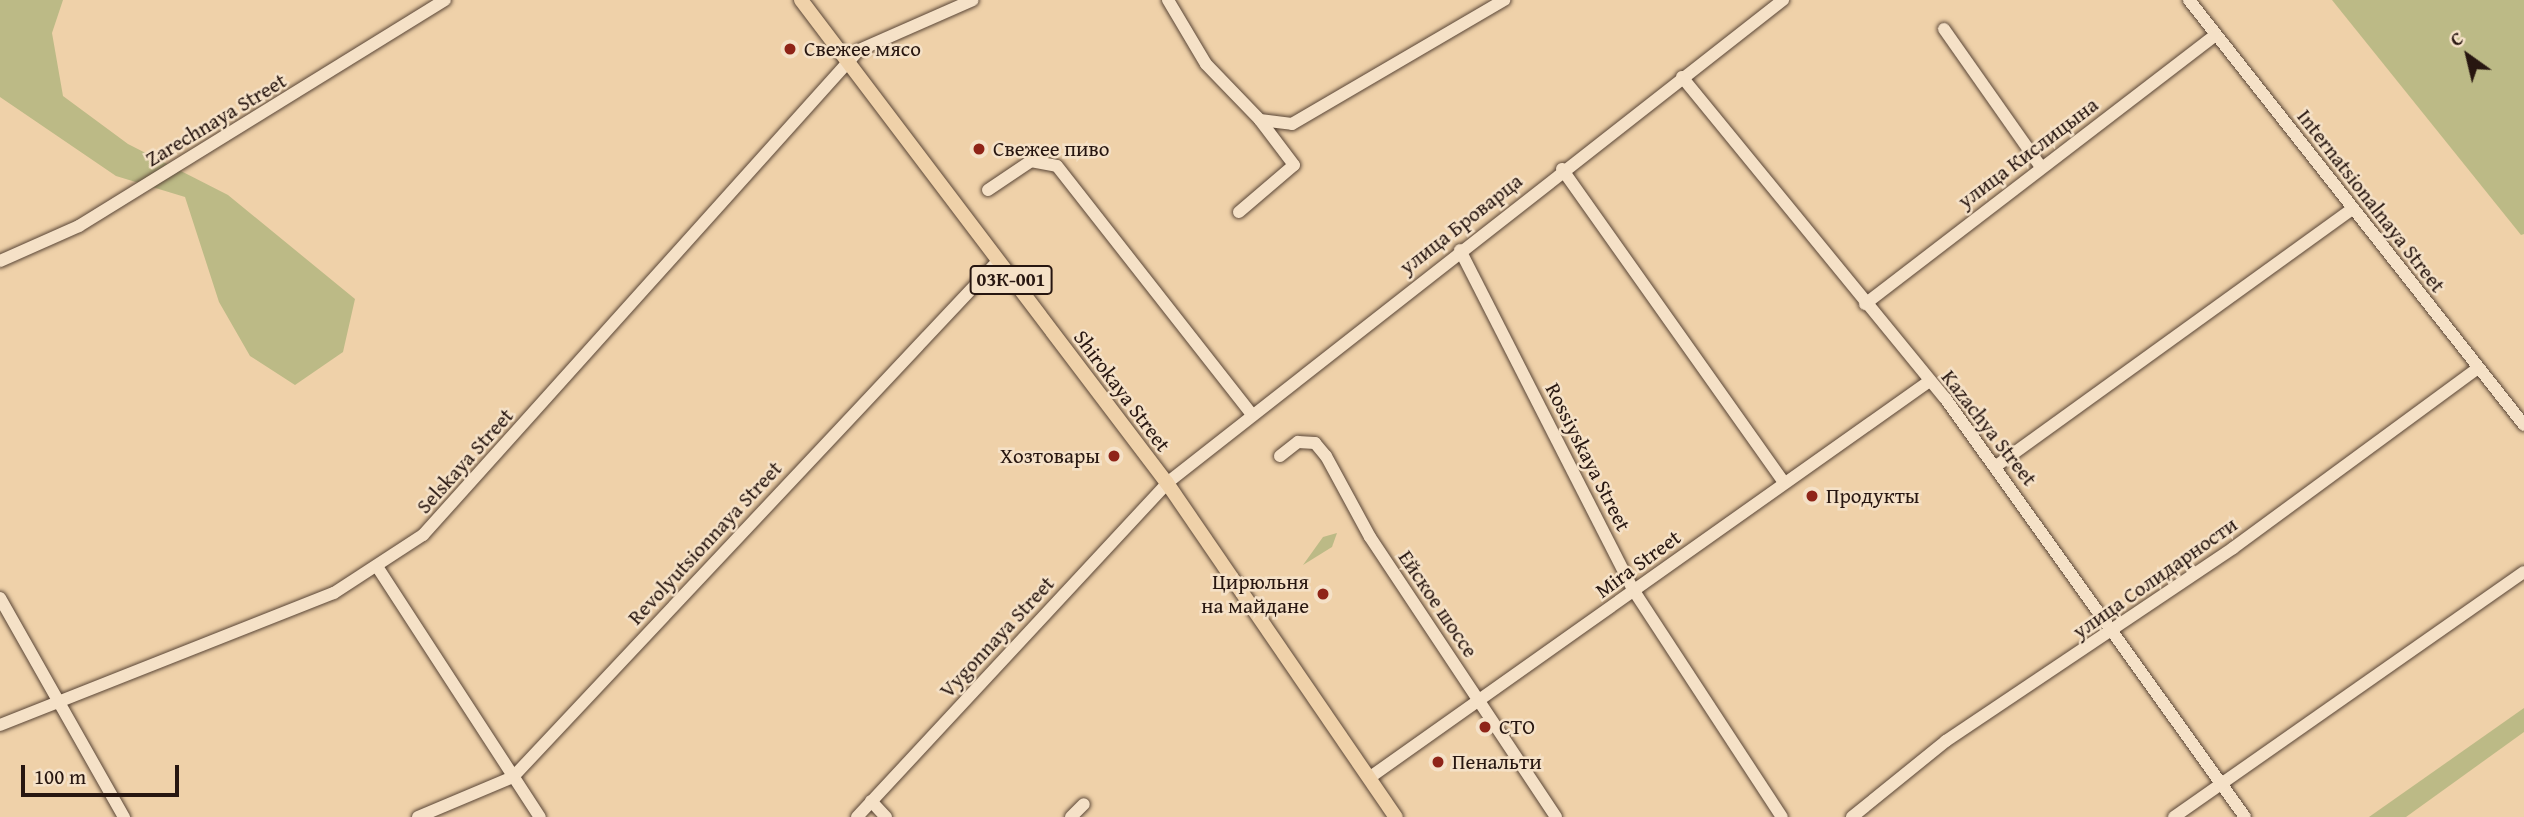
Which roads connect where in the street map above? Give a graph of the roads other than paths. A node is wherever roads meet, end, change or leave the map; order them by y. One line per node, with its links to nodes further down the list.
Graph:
1 (445, 0): 19 (street, Zarechnaya Street)
2 (801, 0): 10 (main road, Shirokaya Street / 03К-001)
3 (973, 0): 10 (street)
4 (1168, 0): 12 (street)
5 (1504, 0): 12 (street)
6 (1783, 0): 11 (street, улица Броварца)
7 (2189, 0): 9 (street, Internatsionalnaya Street)
8 (1944, 29): 13 (street)
9 (2216, 36): 13 (street, улица Кислицына); 16 (street, Internatsionalnaya Street)
10 (845, 65): 20 (main road, Shirokaya Street / 03К-001); 30 (street, Selskaya Street)
11 (1682, 77): 14 (street, улица Броварца); 21 (street, Kazachya Street)
12 (1260, 120): 17 (street)
13 (2041, 167): 21 (street, улица Кислицына)
14 (1562, 169): 18 (street, улица Броварца); 28 (street)
15 (988, 190): 24 (street)
16 (2352, 209): 22 (street, Internatsionalnaya Street); 27 (street)
17 (1239, 212)
18 (1460, 250): 24 (street, улица Броварца); 32 (street, Rossiyskaya Street)
19 (0, 261)
20 (997, 262): 29 (main road, Shirokaya Street / 03К-001); 38 (street, Revolyutsionnaya Street)
21 (1865, 304): 23 (street, Kazachya Street)
22 (2478, 368): 25 (street, Internatsionalnaya Street); 34 (street, улица Солидарности)
23 (1928, 382): 27 (street, Kazachya Street); 28 (street, Mira Street)
24 (1252, 415): 29 (street, улица Броварца)
25 (2524, 425)
26 (1280, 456): 36 (street, Ейское шоссе)
27 (1996, 466): 34 (street, Kazachya Street)
28 (1784, 482): 32 (street, Mira Street)
29 (1167, 483): 39 (main road, Shirokaya Street / 03К-001); 41 (street, Vygonnaya Street)
30 (378, 568): 35 (street, Selskaya Street); 38 (street)
31 (2524, 572): 40 (street)
32 (1634, 591): 36 (street, Mira Street); 51 (street, Rossiyskaya Street)
33 (0, 598): 35 (street)
34 (2113, 631): 40 (street, Kazachya Street); 52 (street, улица Солидарности)
35 (58, 699): 37 (street, Selskaya Street); 43 (street)
36 (1479, 699): 39 (street, Mira Street); 50 (street, Ейское шоссе)
37 (0, 725)
38 (513, 777): 44 (street, Revolyutsionnaya Street); 45 (street)
39 (1370, 778): 49 (main road, Shirokaya Street / 03К-001)
40 (2222, 784): 53 (street); 54 (street, Kazachya Street)
41 (871, 801): 46 (street, Vygonnaya Street); 47 (street)
42 (1084, 804): 48 (street)
43 (124, 817)
44 (418, 817)
45 (540, 817)
46 (857, 817)
47 (886, 817)
48 (1071, 817)
49 (1396, 817)
50 (1556, 817)
51 (1783, 817)
52 (1852, 817)
53 (2174, 817)
54 (2245, 817)

